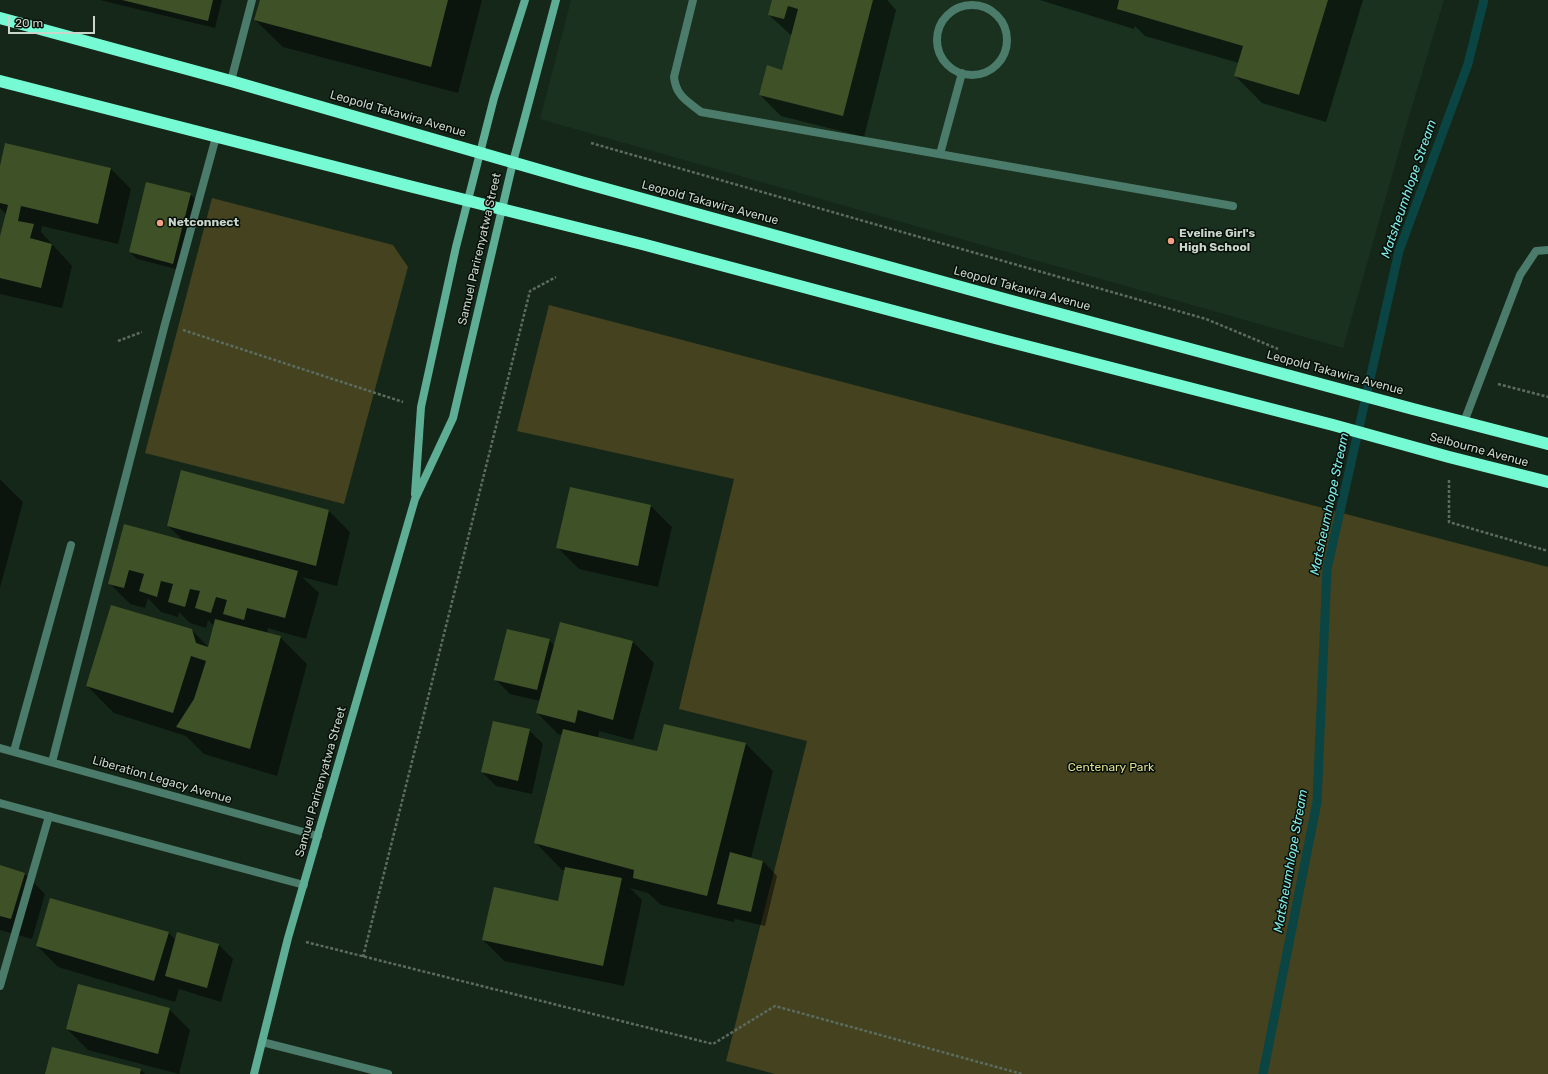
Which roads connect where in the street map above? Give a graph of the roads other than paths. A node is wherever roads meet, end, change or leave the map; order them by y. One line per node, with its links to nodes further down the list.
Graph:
1 (252, 0): 8 (street)
2 (525, 0): 10 (street, Samuel Parirenyatwa Street)
3 (556, 0): 12 (street, Samuel Parirenyatwa Street)
4 (693, 0): 11 (street)
5 (0, 18): 8 (highway, Leopold Takawira Avenue)
6 (962, 73): 6 (street); 11 (street)
7 (0, 81): 9 (highway)
8 (231, 81): 10 (highway, Leopold Takawira Avenue)
9 (216, 137): 13 (highway); 25 (street)
10 (480, 153): 12 (highway, Leopold Takawira Avenue); 13 (street, Samuel Parirenyatwa Street)
11 (940, 154): 14 (street)
12 (513, 162): 15 (street, Samuel Parirenyatwa Street); 17 (highway, Leopold Takawira Avenue)
13 (468, 201): 15 (highway); 21 (street, Samuel Parirenyatwa Street)
14 (1233, 206)
15 (501, 210): 20 (highway, Selbourne Avenue); 21 (street, Samuel Parirenyatwa Street)
16 (1548, 250): 18 (street)
17 (1413, 409): 18 (highway, Selbourne Avenue)
18 (1464, 422): 19 (highway, Selbourne Avenue)
19 (1548, 444)
20 (1548, 482)
21 (415, 499): 28 (street, Samuel Parirenyatwa Street)
22 (71, 545): 24 (street)
23 (0, 748): 24 (street, Liberation Legacy Avenue)
24 (14, 752): 25 (street, Liberation Legacy Avenue)
25 (52, 762): 28 (street, Liberation Legacy Avenue)
26 (0, 803): 27 (street)
27 (49, 816): 29 (street); 30 (street)
28 (318, 836): 29 (street, Samuel Parirenyatwa Street)
29 (304, 885): 31 (street, Samuel Parirenyatwa Street)
30 (0, 986)
31 (262, 1042): 32 (street, Samuel Parirenyatwa Street); 33 (street)
32 (254, 1074)
33 (388, 1074)

